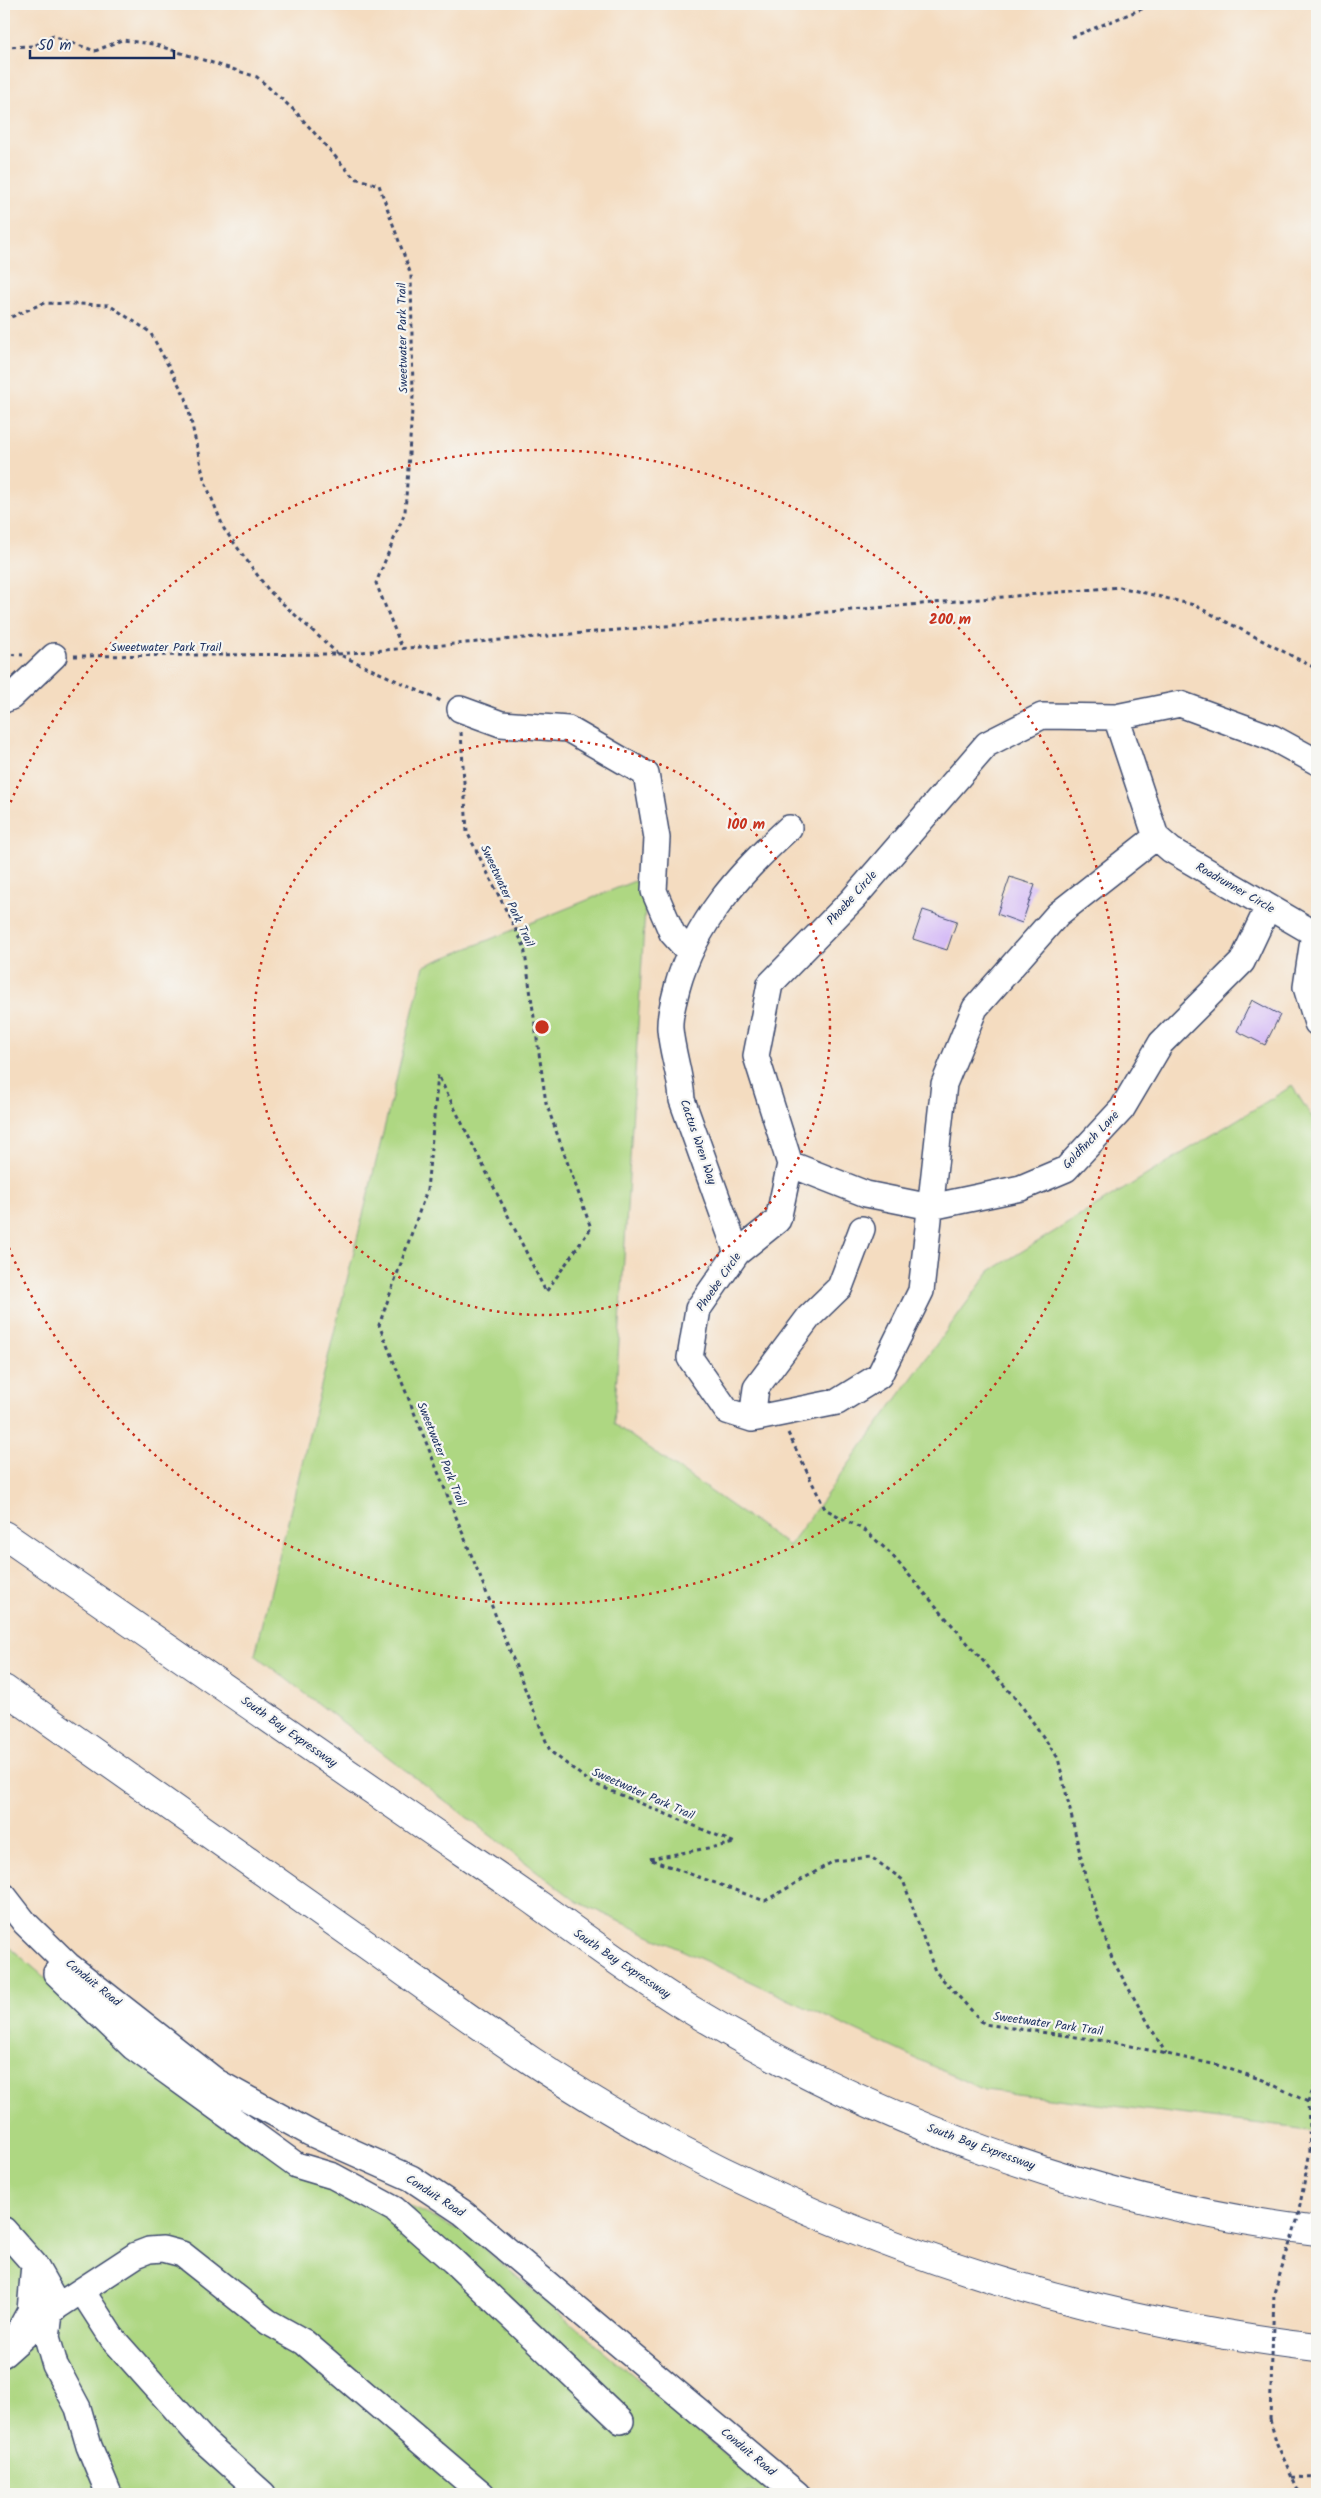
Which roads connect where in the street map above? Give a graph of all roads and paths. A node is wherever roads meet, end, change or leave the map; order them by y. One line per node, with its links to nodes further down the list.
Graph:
1 (1154, 4): 2 (path)
2 (1072, 37)
3 (4, 47): 5 (path, Sweetwater Park Trail)
4 (4, 320): 6 (path, Sweetwater Park Trail)
5 (402, 648): 6 (path); 8 (path)
6 (338, 654): 7 (path, Sweetwater Park Trail); 10 (path, Sweetwater Park Trail)
7 (54, 656): 9 (street)
8 (1317, 669)
9 (4, 700)
10 (460, 709): 17 (street); 29 (path, Sweetwater Park Trail)
11 (1116, 717): 12 (street, Phoebe Circle); 14 (street); 19 (street, Phoebe Circle)
12 (1317, 762)
13 (789, 828): 17 (street, Cactus Wren Way)
14 (1156, 837): 15 (street, Roadrunner Circle); 20 (street, Phoebe Circle)
15 (1268, 906): 16 (street, Roadrunner Circle); 20 (street, Goldfinch Lane)
16 (1316, 934): 18 (street)
17 (688, 952): 22 (street, Cactus Wren Way)
18 (1317, 1023)
19 (790, 1164): 20 (street, Goldfinch Lane); 22 (street, Phoebe Circle)
20 (931, 1206): 23 (street, Phoebe Circle)
21 (862, 1229): 24 (street)
22 (737, 1253): 24 (street, Phoebe Circle)
23 (780, 1415): 24 (street, Phoebe Circle); 29 (path)
24 (752, 1419)
25 (4, 1535): 33 (highway, South Bay Expressway)
26 (4, 1689): 37 (highway)
27 (4, 1896): 45 (street, Conduit Road)
28 (4, 1923): 39 (street)
29 (1166, 2054): 31 (path, Sweetwater Park Trail)
30 (1317, 2081): 31 (path)
31 (1308, 2102): 40 (path, bridge)
32 (4, 2230): 34 (street)
33 (1317, 2231)
34 (34, 2264): 36 (street); 38 (street)
35 (82, 2291): 36 (street); 43 (street); 44 (street)
36 (54, 2310): 38 (street); 42 (street)
37 (1317, 2347)
38 (7, 2351)
39 (621, 2421)
40 (1292, 2478): 41 (path); 46 (path)
41 (1317, 2478)
42 (109, 2494)
43 (263, 2494)
44 (482, 2494)
45 (798, 2494)
46 (1300, 2494)

